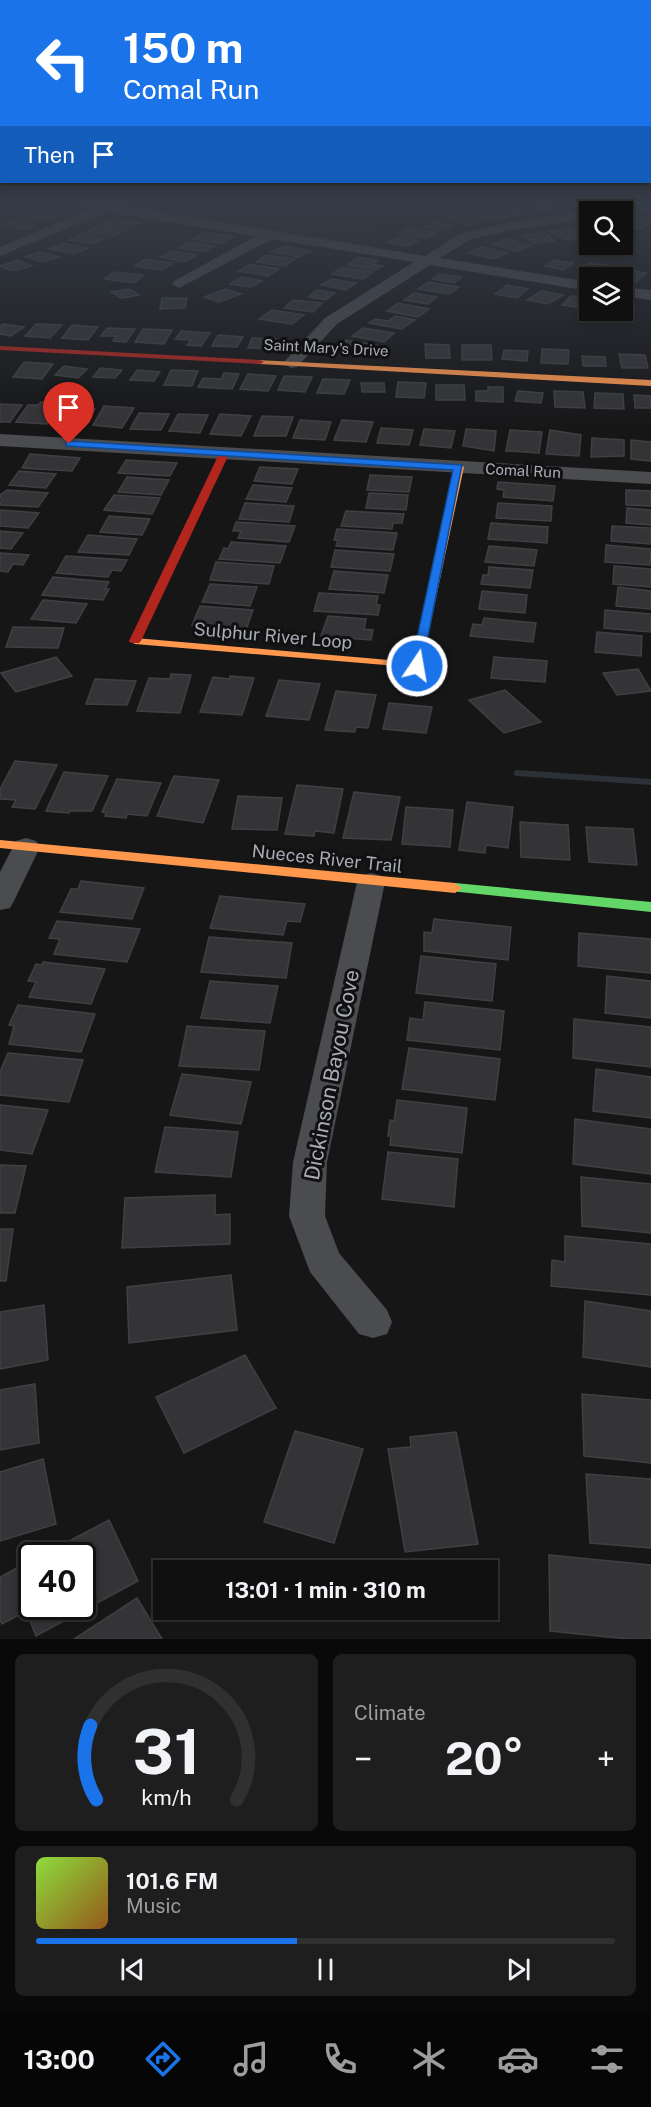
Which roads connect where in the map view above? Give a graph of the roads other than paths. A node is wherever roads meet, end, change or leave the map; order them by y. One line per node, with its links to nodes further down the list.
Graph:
1 (189, 278): 4 (street)
2 (396, 278): 9 (street)
3 (540, 278): 5 (street)
4 (179, 284)
5 (579, 285)
6 (633, 293): 7 (street)
7 (651, 295)
8 (0, 348): 9 (street, Saint Mary's Drive)
9 (291, 363): 10 (street, Saint Mary's Drive)
10 (651, 383)
11 (1, 441): 12 (street, Comal Run)
12 (224, 454): 13 (street, Comal Run); 13 (street, Sulphur River Loop)
13 (459, 467): 14 (street, Comal Run)
14 (651, 478)
15 (13, 846): 16 (street, Nueces River Trail); 17 (street)
16 (371, 882): 18 (street, Nueces River Trail); 19 (street, Dickinson Bayou Cove)
17 (0, 901)
18 (651, 907)
19 (373, 1322)

